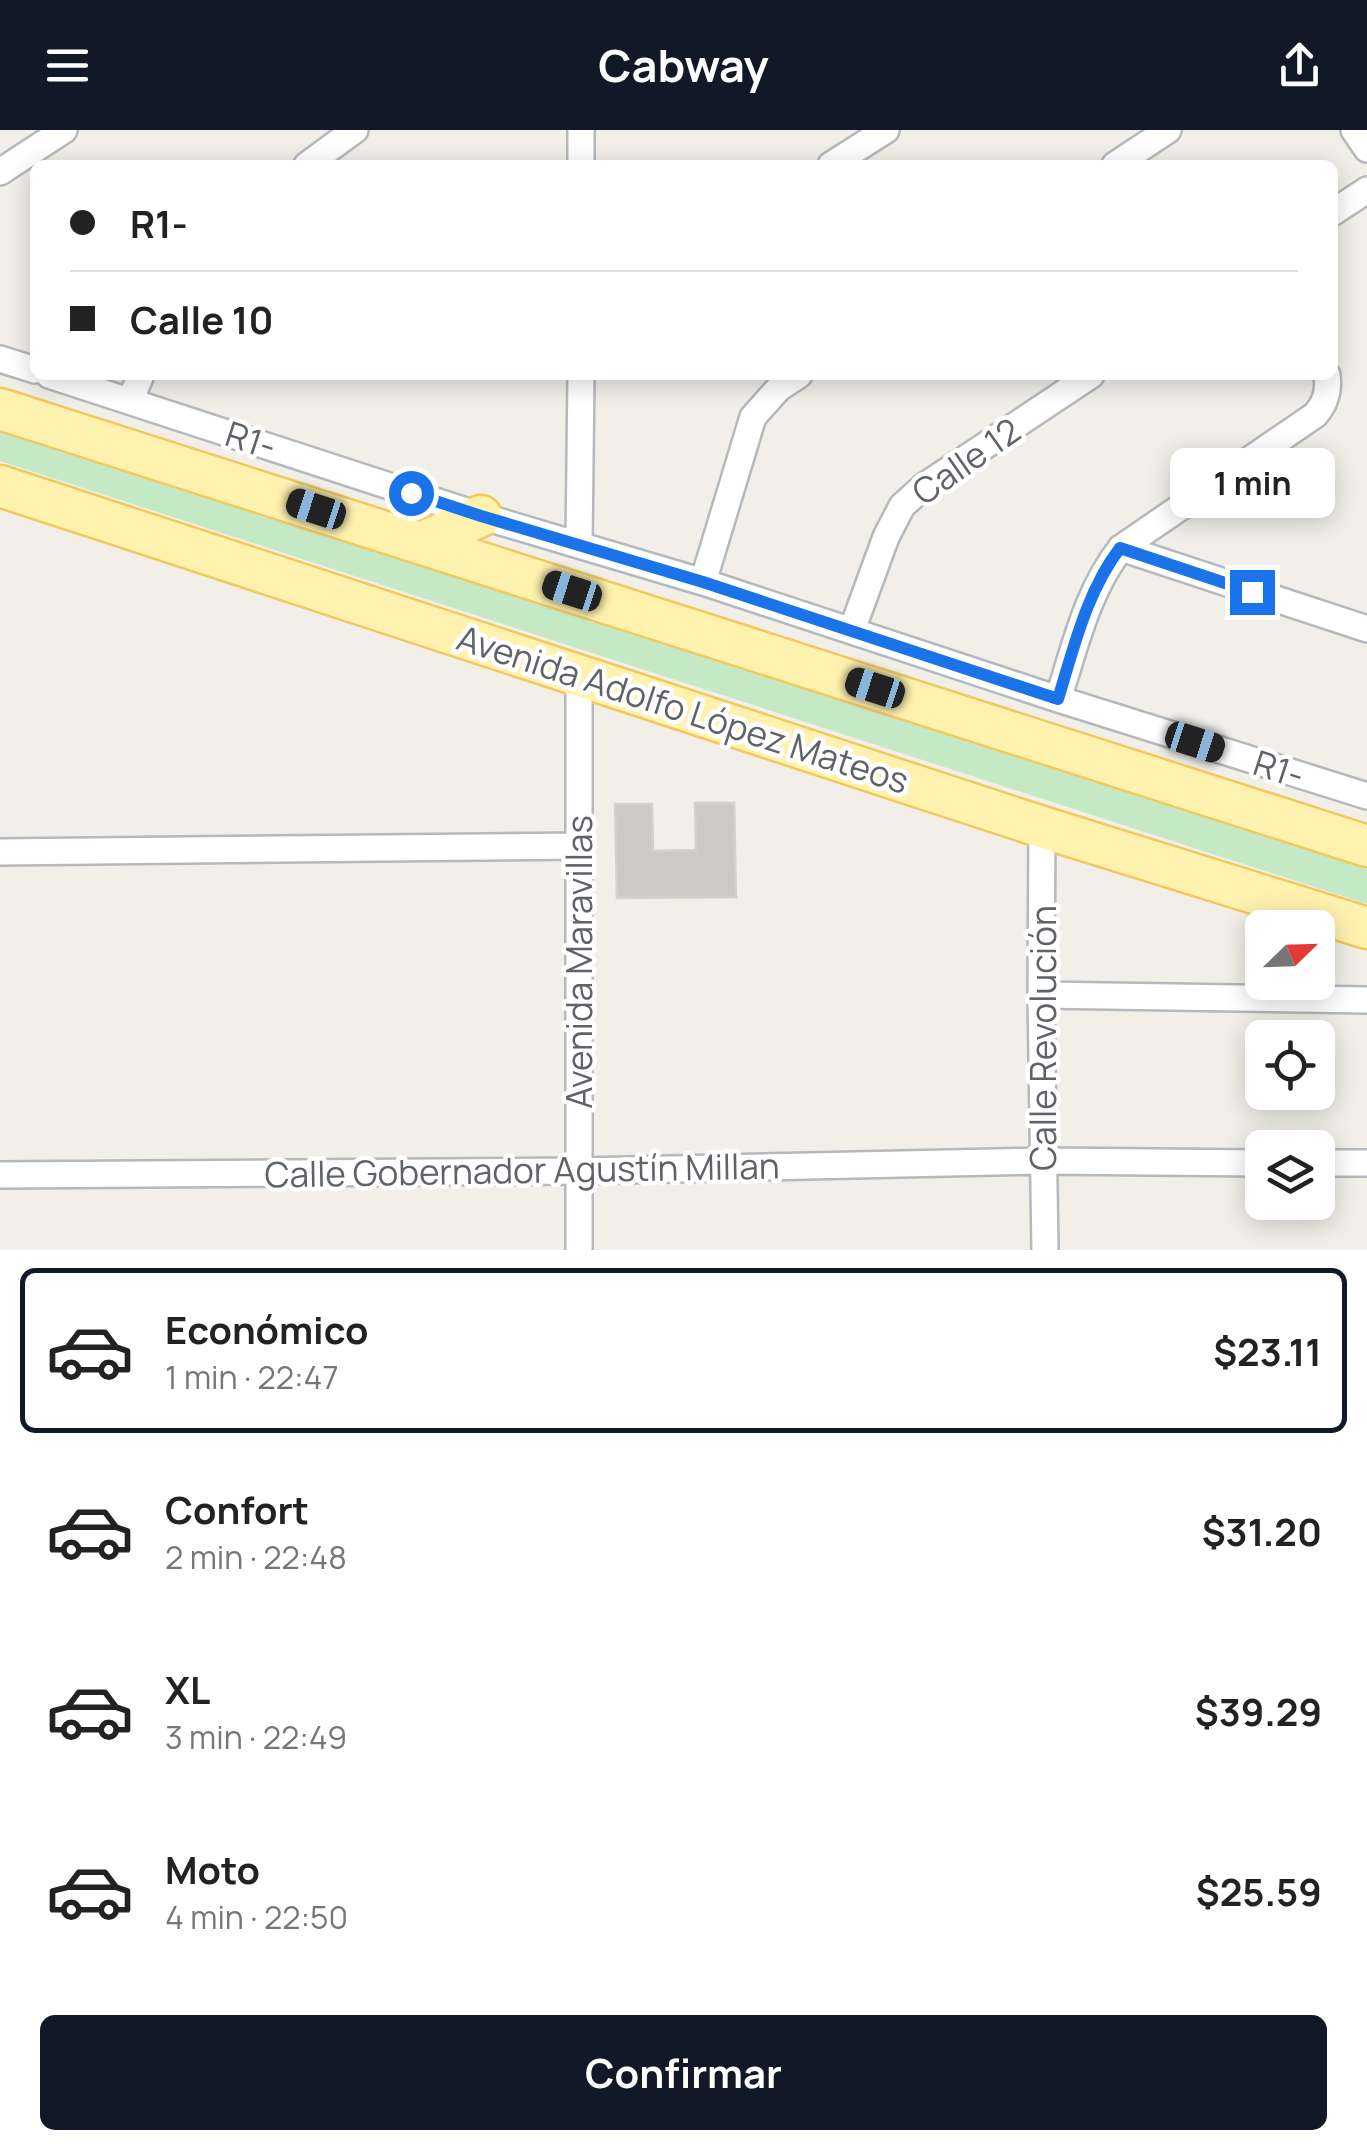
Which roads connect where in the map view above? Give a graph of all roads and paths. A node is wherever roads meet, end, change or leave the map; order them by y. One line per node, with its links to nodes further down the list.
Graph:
1 (64, 130): 12 (street)
2 (355, 130): 8 (street)
3 (581, 130): 9 (street)
4 (886, 130): 10 (street)
5 (1168, 130): 11 (street)
6 (1354, 130): 7 (street)
7 (1367, 149)
8 (315, 160)
9 (582, 160)
10 (840, 160)
11 (1123, 160)
12 (0, 172)
13 (1367, 190): 14 (street)
14 (1338, 209)
15 (0, 359): 16 (street)
16 (30, 368)
17 (65, 380): 23 (street, R1-)
18 (139, 380): 23 (street)
19 (581, 380): 28 (street)
20 (791, 380): 30 (street)
21 (1084, 380): 32 (street, Calle 12)
22 (1327, 380): 29 (street)
23 (130, 401): 26 (street, R1-)
24 (0, 409): 27 (main road)
25 (0, 486): 33 (main road, Avenida Adolfo López Mateos)
26 (481, 516): 27 (main road); 28 (street, R1-)
27 (420, 542): 38 (main road)
28 (579, 544): 30 (street, R1-)
29 (1120, 548): 31 (street); 34 (street)
30 (703, 582): 32 (street, R1-)
31 (1367, 629)
32 (852, 630): 34 (street, R1-)
33 (579, 674): 36 (main road, Avenida Adolfo López Mateos); 37 (street, Avenida Maravillas)
34 (1058, 699): 35 (street, R1-)
35 (1367, 796)
36 (1042, 826): 40 (main road, Avenida Adolfo López Mateos); 41 (street, Calle Revolución)
37 (580, 846): 39 (street); 47 (street, Avenida Maravillas)
38 (1367, 846)
39 (0, 852)
40 (1367, 928)
41 (1041, 995): 42 (street); 43 (street, Calle Revolución)
42 (1367, 1000)
43 (1044, 1161): 44 (street, Calle Gobernador Agustín Millan); 47 (street, Calle Gobernador Agustín Millan); 50 (street, Calle Revolución)
44 (1245, 1163)
45 (1335, 1163): 46 (street)
46 (1367, 1163)
47 (578, 1171): 48 (street, Calle Gobernador Agustín Millan); 49 (street, Avenida Maravillas)
48 (0, 1175)
49 (579, 1250)
50 (1044, 1250)

